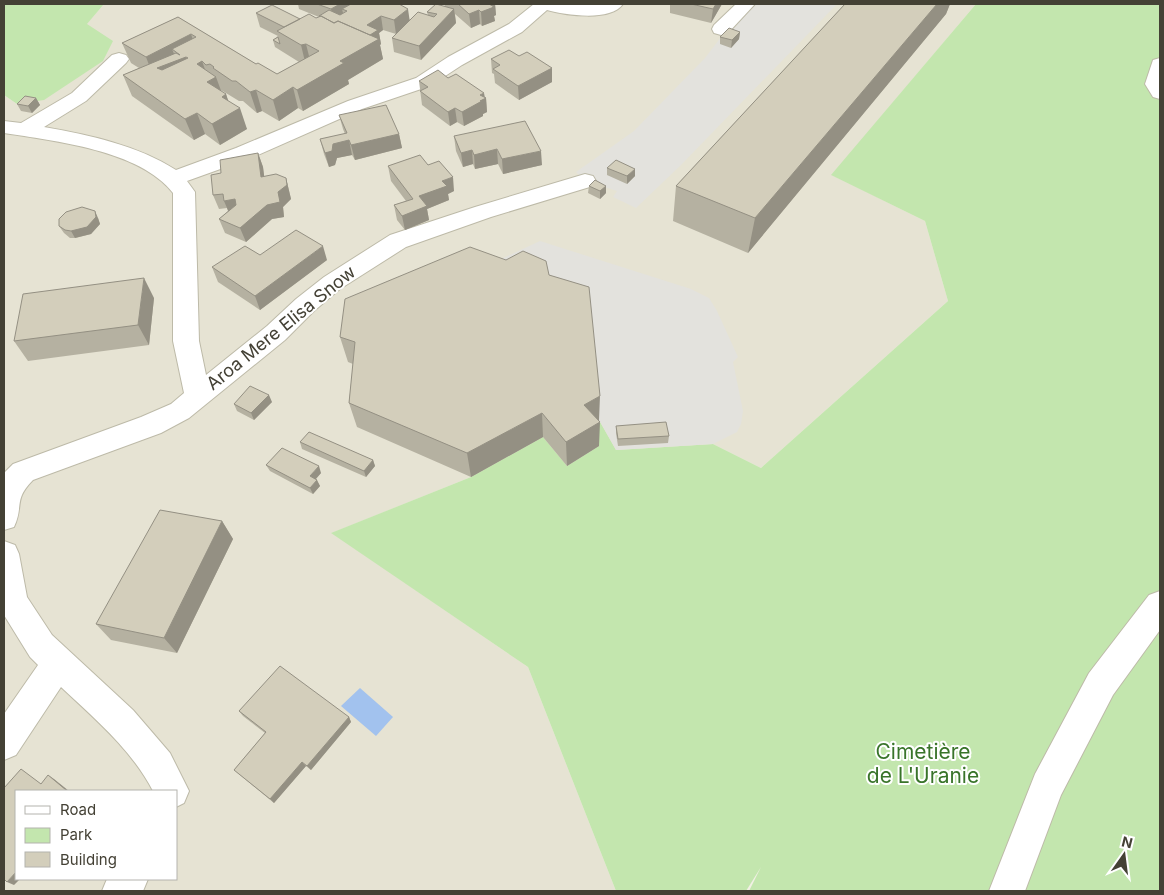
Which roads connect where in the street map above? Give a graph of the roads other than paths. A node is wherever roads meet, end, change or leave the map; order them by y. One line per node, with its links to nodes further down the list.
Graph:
1 (545, 4): 2 (street); 9 (street)
2 (614, 4)
3 (746, 4): 4 (street)
4 (721, 29)
5 (119, 59): 8 (street)
6 (1160, 64): 7 (street)
7 (1160, 93)
8 (15, 129): 9 (street)
9 (175, 178): 13 (street)
10 (585, 181): 11 (street, Aroa Mere Elisa Snow)
11 (226, 373): 12 (street); 13 (street, Aroa Mere Elisa Snow)
12 (248, 387)
13 (198, 395): 14 (street, Aroa Mere Elisa Snow)
14 (4, 518)
15 (4, 554): 17 (street)
16 (1160, 605): 22 (street)
17 (58, 663): 18 (street); 19 (street)
18 (4, 743)
19 (171, 790)
20 (129, 880): 21 (street)
21 (120, 891)
22 (1007, 891)

